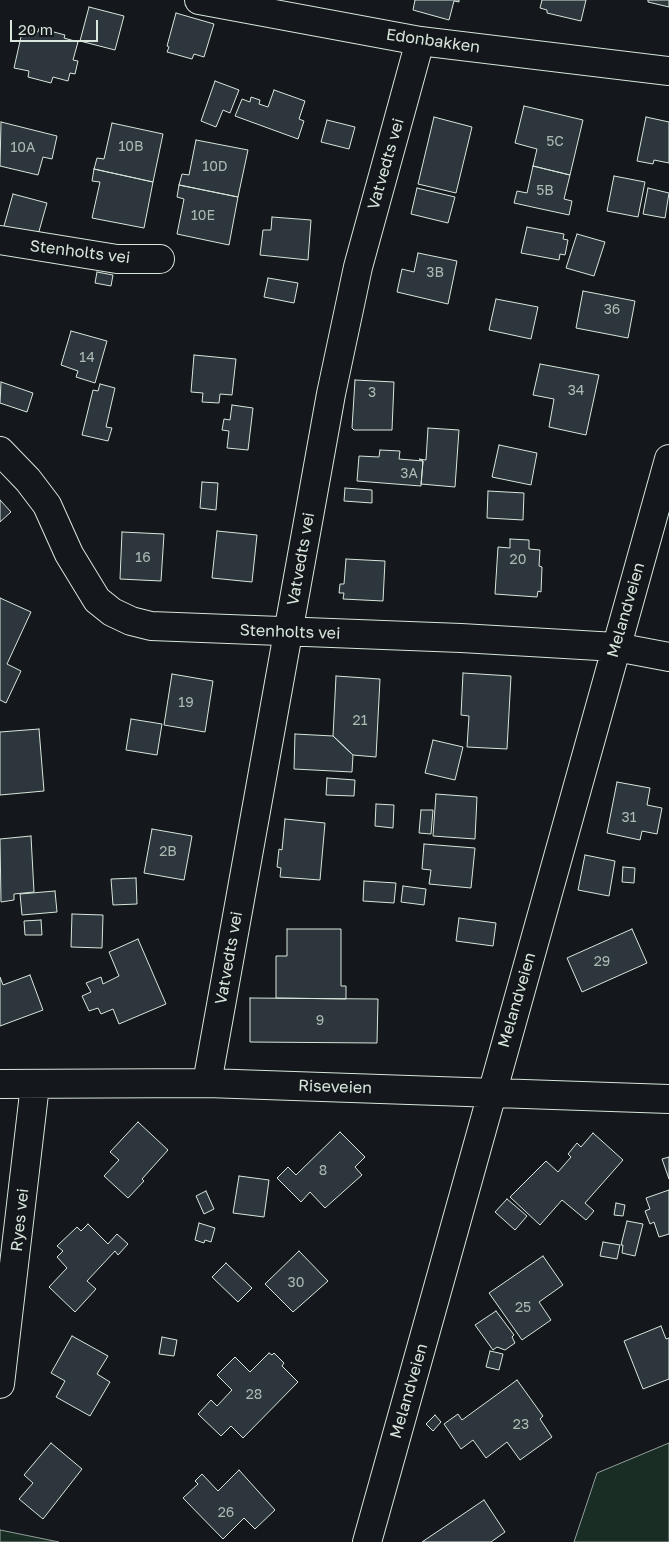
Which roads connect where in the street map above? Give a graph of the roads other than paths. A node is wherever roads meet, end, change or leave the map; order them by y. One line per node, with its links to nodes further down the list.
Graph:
1 (199, 0): 2 (street, Edonbakken)
2 (420, 41): 3 (street, Edonbakken); 8 (street, Vatvedts vei)
3 (669, 71)
4 (0, 240): 5 (street, Stenholts vei)
5 (160, 259)
6 (0, 451): 8 (street, Stenholts vei)
7 (669, 459): 9 (street, Melandveien)
8 (288, 631): 9 (street, Stenholts vei); 11 (street, Vatvedts vei)
9 (616, 647): 10 (street, Stenholts vei); 14 (street, Melandveien)
10 (669, 657)
11 (207, 1083): 13 (street, Riseveien); 14 (street, Riseveien)
12 (0, 1084): 13 (street, Riseveien)
13 (35, 1085): 16 (street, Ryes vei)
14 (491, 1092): 15 (street, Riseveien); 17 (street, Melandveien)
15 (669, 1099)
16 (0, 1384)
17 (367, 1542)

